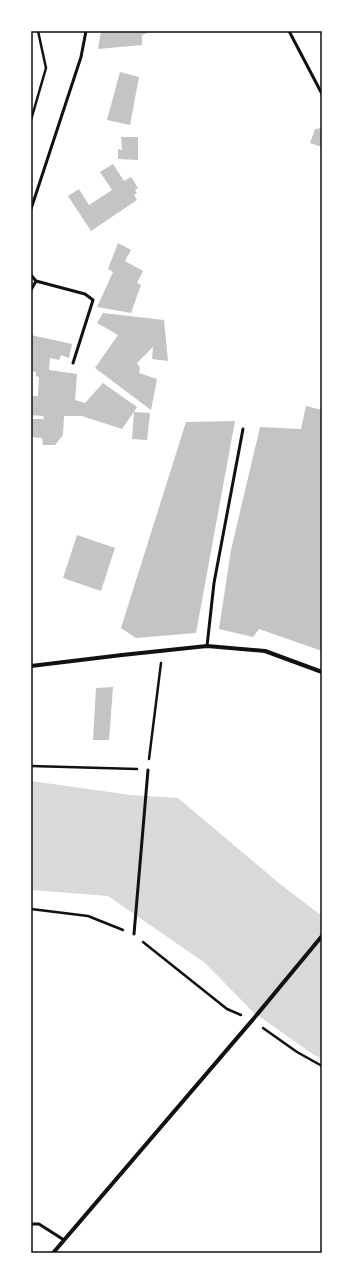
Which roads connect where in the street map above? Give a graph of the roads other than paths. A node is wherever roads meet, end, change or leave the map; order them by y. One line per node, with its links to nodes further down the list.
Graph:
1 (86, 31): 4 (lane)
2 (290, 31): 3 (lane)
3 (322, 94)
4 (31, 209)
5 (31, 275): 6 (lane)
6 (36, 281): 7 (lane); 8 (lane)
7 (31, 290)
8 (73, 363)
9 (243, 429): 10 (lane)
10 (207, 646): 11 (street); 12 (street)
11 (31, 666)
12 (322, 672)
13 (148, 770): 14 (lane)
14 (134, 934)
15 (322, 936): 17 (street)
16 (31, 1224): 17 (lane)
17 (64, 1240): 18 (street)
18 (53, 1253)

